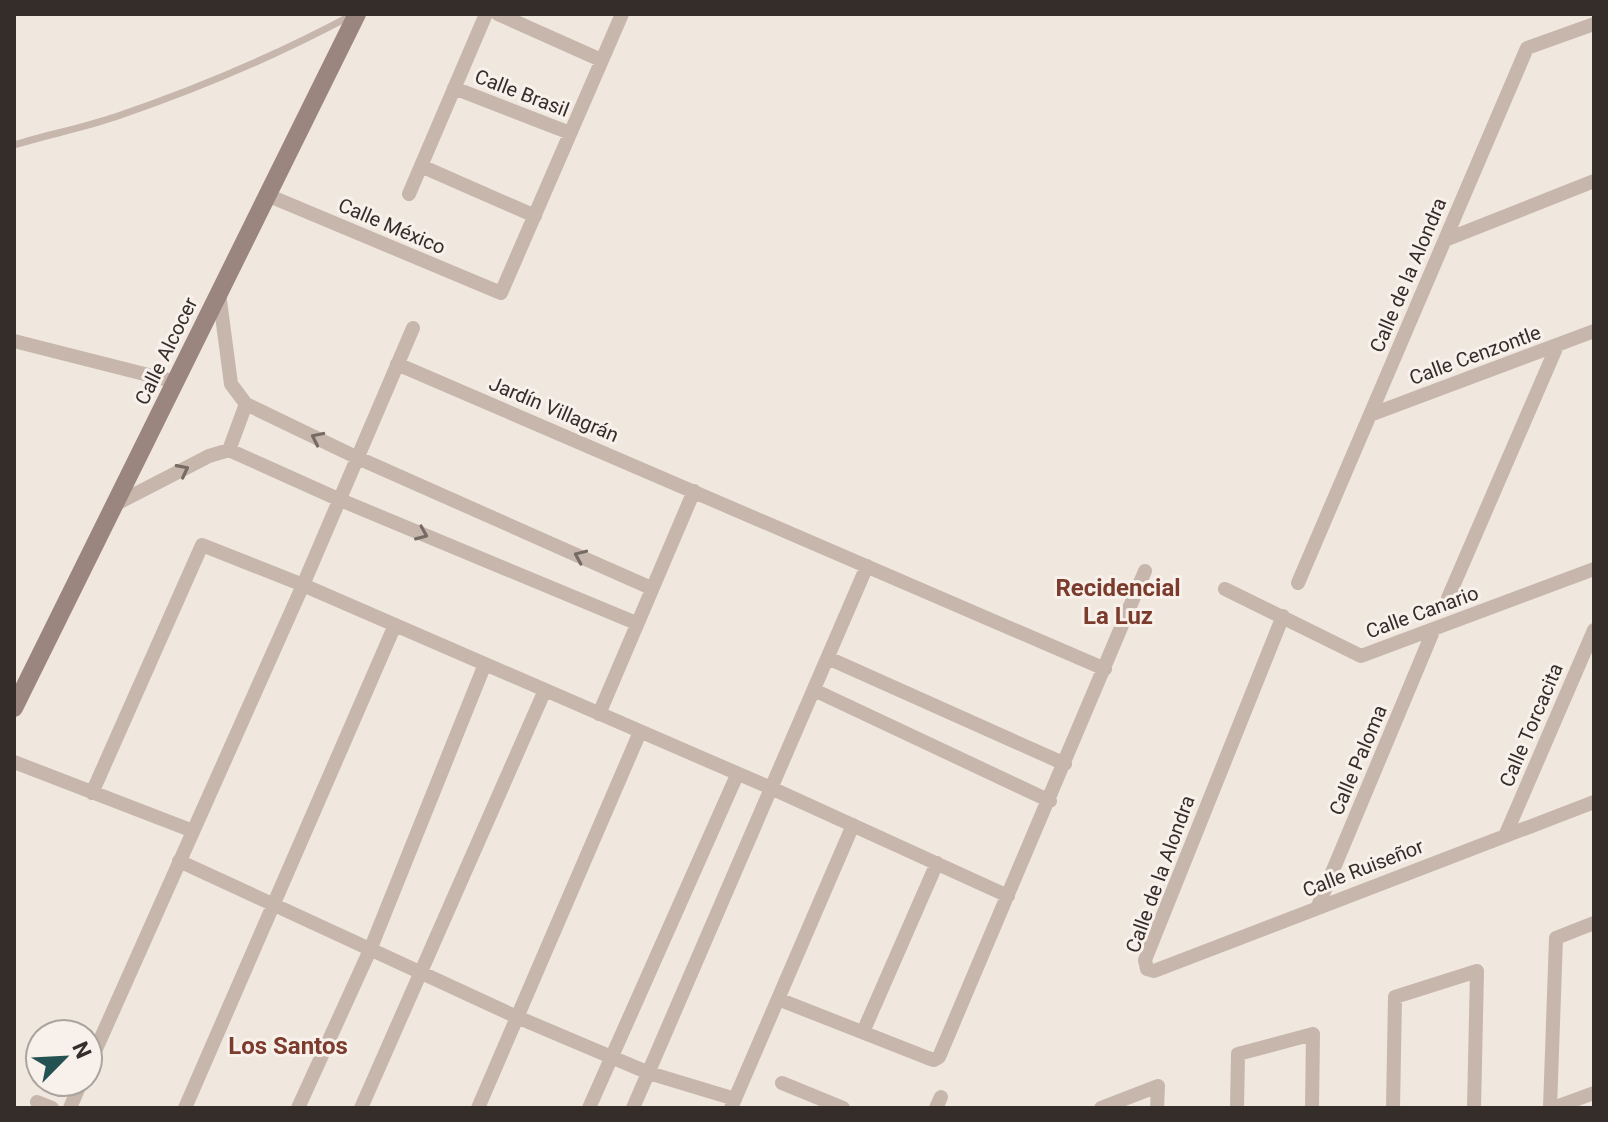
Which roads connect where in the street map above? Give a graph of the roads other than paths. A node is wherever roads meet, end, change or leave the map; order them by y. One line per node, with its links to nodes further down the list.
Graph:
1 (356, 14): 9 (lane); 13 (street, Calle Alcocer)
2 (486, 14): 7 (street)
3 (498, 14): 6 (street)
4 (622, 14): 6 (street)
5 (1594, 24): 15 (street, Calle de la Alondra)
6 (601, 60): 8 (street)
7 (454, 88): 8 (street, Calle Brasil); 10 (street, Calle Brasil)
8 (570, 133): 14 (street, Calle Brasil)
9 (17, 142)
10 (421, 166): 12 (street, Calle Brasil); 14 (street)
11 (1594, 181): 15 (street)
12 (409, 194)
13 (267, 195): 16 (street, Calle Alcocer); 17 (street, Calle México)
14 (535, 216): 17 (street, Calle Brasil)
15 (1445, 240): 25 (street, Calle de la Alondra)
16 (219, 293): 23 (street, Calle Alcocer); 24 (street)
17 (501, 293)
18 (413, 328): 22 (street)
19 (1594, 331): 21 (street, Calle Cenzontle)
20 (14, 341): 23 (street)
21 (1557, 346): 25 (street, Calle Cenzontle); 38 (street)
22 (397, 364): 27 (street); 28 (street, Jardín Villagrán)
23 (176, 382): 30 (street, Calle Alcocer)
24 (246, 404): 26 (street); 27 (street, one-way to 24)
25 (1370, 415): 34 (street, Calle de la Alondra)
26 (229, 450): 29 (street); 30 (street, one-way to 26)
27 (358, 458): 29 (street); 36 (street, one-way to 27)
28 (694, 491): 31 (street, Jardín Villagrán); 36 (street)
29 (338, 499): 35 (street); 40 (street, one-way to 40)
30 (114, 505): 49 (street, Calle Alcocer)
31 (867, 566): 44 (street); 46 (street, Jardín Villagrán)
32 (1594, 569): 42 (street, Calle Canario)
33 (1145, 571): 46 (street)
34 (1298, 583)
35 (303, 585): 41 (street); 56 (street); 60 (street)
36 (651, 588): 40 (street)
37 (1225, 589): 39 (street, Calle Canario)
38 (1448, 598)
39 (1283, 616): 42 (street, Calle Canario); 69 (street, Calle de la Alondra)
40 (636, 623): 50 (street)
41 (395, 625): 45 (street); 65 (street)
42 (1434, 629): 66 (street, Calle Paloma)
43 (1594, 630): 61 (street, Calle Torcacita)
44 (828, 658): 48 (street); 53 (street)
45 (485, 664): 47 (street); 68 (street)
46 (1105, 669): 53 (street)
47 (545, 690): 50 (street); 70 (street)
48 (814, 690): 55 (street); 57 (street)
49 (14, 708)
50 (599, 714): 51 (street)
51 (640, 732): 54 (street); 72 (street)
52 (14, 762): 56 (street)
53 (1065, 764): 57 (street)
54 (737, 775): 55 (street); 75 (street)
55 (771, 788): 59 (street); 76 (street)
56 (92, 793): 60 (street)
57 (1050, 801): 64 (street)
58 (1594, 802): 61 (street, Calle Ruiseñor)
59 (853, 825): 63 (street); 71 (street)
60 (193, 831): 62 (street)
61 (1505, 836): 66 (street, Calle Ruiseñor)
62 (179, 861): 65 (street); 73 (street)
63 (937, 863): 64 (street); 74 (street)
64 (1008, 896): 74 (street)
65 (273, 903): 68 (street); 83 (street)
66 (1318, 906): 69 (street, Calle Ruiseñor)
67 (1594, 923): 96 (street)
68 (370, 950): 70 (street); 84 (street)
69 (1147, 969)
70 (420, 972): 72 (street); 85 (street)
71 (778, 999): 74 (street); 80 (street)
72 (517, 1017): 75 (street); 86 (street)
73 (104, 1031)
74 (863, 1032)
75 (612, 1057): 76 (street); 87 (street)
76 (649, 1073): 80 (street); 88 (street)
77 (782, 1083): 81 (street)
78 (1594, 1093): 96 (street)
79 (37, 1102): 82 (street)
80 (733, 1103)
81 (818, 1103): 89 (street)
82 (52, 1108)
83 (185, 1108)
84 (298, 1108)
85 (361, 1108)
86 (478, 1108)
87 (589, 1108)
88 (633, 1108)
89 (843, 1108)
90 (1101, 1108): 91 (street)
91 (1157, 1108)
92 (1237, 1108): 93 (street)
93 (1312, 1108)
94 (1393, 1108): 95 (street)
95 (1474, 1108)
96 (1552, 1108)

